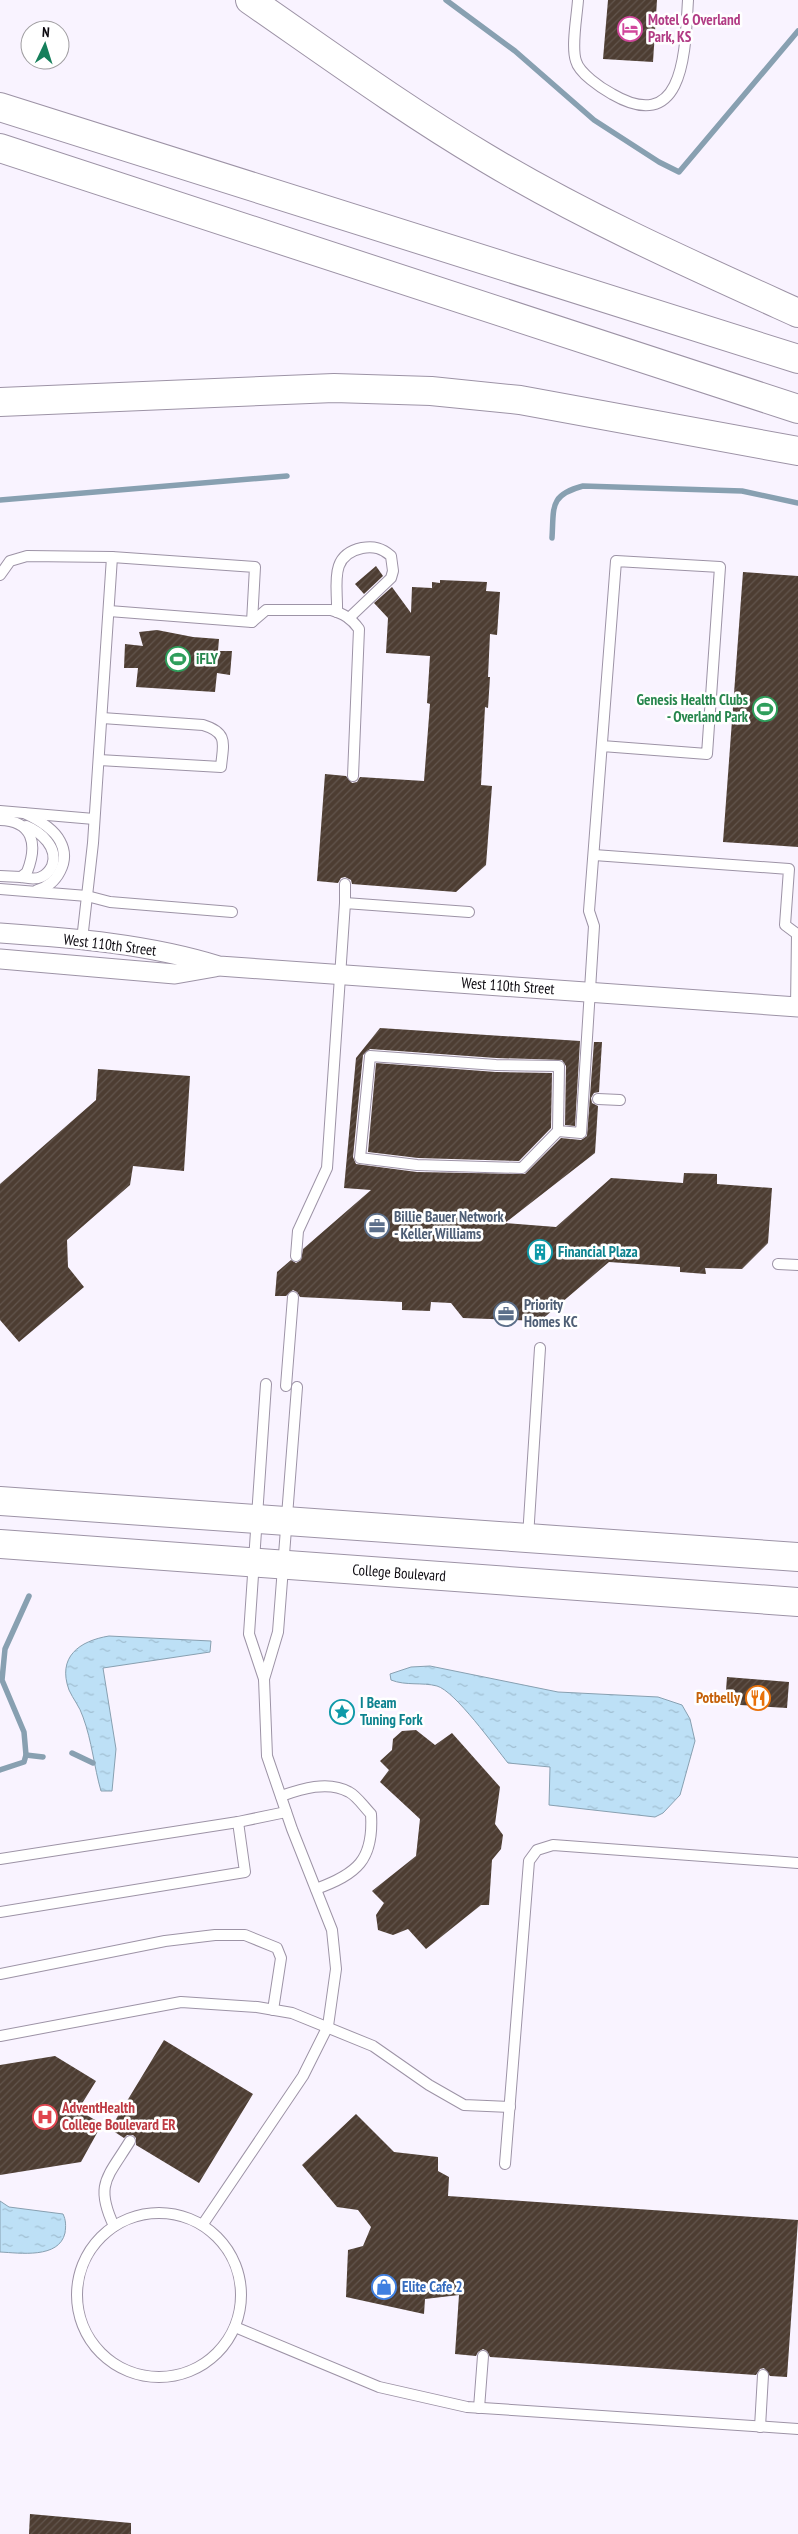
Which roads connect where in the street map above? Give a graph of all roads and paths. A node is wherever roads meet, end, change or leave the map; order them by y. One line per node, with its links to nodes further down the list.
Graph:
1 (250, 0): 6 (main road)
2 (578, 0): 3 (lane)
3 (688, 0)
4 (1, 107): 7 (main road)
5 (0, 148): 9 (main road)
6 (798, 313)
7 (798, 359)
8 (0, 402): 10 (main road)
9 (798, 409)
10 (798, 451)
11 (112, 557): 12 (lane); 13 (lane); 16 (lane)
12 (0, 574)
13 (109, 612): 16 (lane); 17 (lane)
14 (336, 612): 15 (lane); 15 (lane); 16 (lane)
15 (349, 618): 20 (lane)
16 (252, 622)
17 (102, 718): 19 (lane); 19 (lane)
18 (602, 746): 18 (lane); 26 (lane)
19 (99, 760): 23 (lane)
20 (353, 776)
21 (0, 811): 22 (lane)
22 (24, 813): 23 (lane); 31 (lane)
23 (94, 819): 32 (lane)
24 (0, 820): 25 (lane)
25 (22, 825): 28 (lane); 28 (lane)
26 (594, 855): 41 (lane); 42 (lane)
27 (0, 876): 28 (lane)
28 (21, 877)
29 (345, 884): 33 (lane)
30 (0, 889): 31 (lane)
31 (31, 891): 32 (lane)
32 (87, 896): 34 (lane); 37 (lane)
33 (345, 904): 35 (lane); 40 (lane)
34 (232, 912)
35 (469, 912)
36 (0, 933): 37 (street, West 110th Street)
37 (82, 940): 39 (street, West 110th Street)
38 (0, 959): 39 (street, West 110th Street)
39 (219, 966): 40 (street, West 110th Street)
40 (338, 974): 41 (street, West 110th Street); 46 (lane)
41 (590, 992): 42 (street, West 110th Street); 45 (lane)
42 (797, 1007)
43 (598, 1099): 44 (lane)
44 (620, 1100)
45 (558, 1131): 45 (lane)
46 (296, 1256)
47 (778, 1264): 48 (lane)
48 (798, 1265)
49 (293, 1297): 52 (lane)
50 (540, 1348): 57 (lane)
51 (266, 1384): 55 (lane)
52 (286, 1386)
53 (297, 1387): 56 (lane)
54 (0, 1501): 55 (main road)
55 (257, 1519): 56 (main road); 60 (lane)
56 (286, 1521): 57 (main road); 61 (lane)
57 (528, 1538): 59 (main road)
58 (0, 1544): 60 (main road, College Boulevard)
59 (798, 1557)
60 (254, 1563): 61 (main road, College Boulevard); 63 (lane)
61 (283, 1565): 62 (main road, College Boulevard); 63 (lane)
62 (798, 1602)
63 (264, 1679): 64 (lane)
64 (280, 1796): 65 (lane); 69 (lane)
65 (286, 1812): 66 (lane); 69 (lane)
66 (238, 1822): 67 (lane); 70 (lane)
67 (0, 1859)
68 (798, 1863): 75 (lane)
69 (316, 1889): 73 (lane)
70 (0, 1912)
71 (0, 1974): 72 (lane)
72 (273, 2010): 73 (lane); 74 (lane)
73 (328, 2026): 75 (lane); 78 (lane)
74 (0, 2036)
75 (510, 2107): 77 (lane)
76 (130, 2141): 79 (lane)
77 (505, 2164)
78 (203, 2224): 79 (lane); 80 (lane)
79 (114, 2226): 80 (lane)
80 (234, 2327): 83 (lane)
81 (483, 2356): 83 (lane)
82 (763, 2375): 84 (lane)
83 (479, 2408): 84 (lane)
84 (760, 2427): 85 (lane)
85 (798, 2429)

